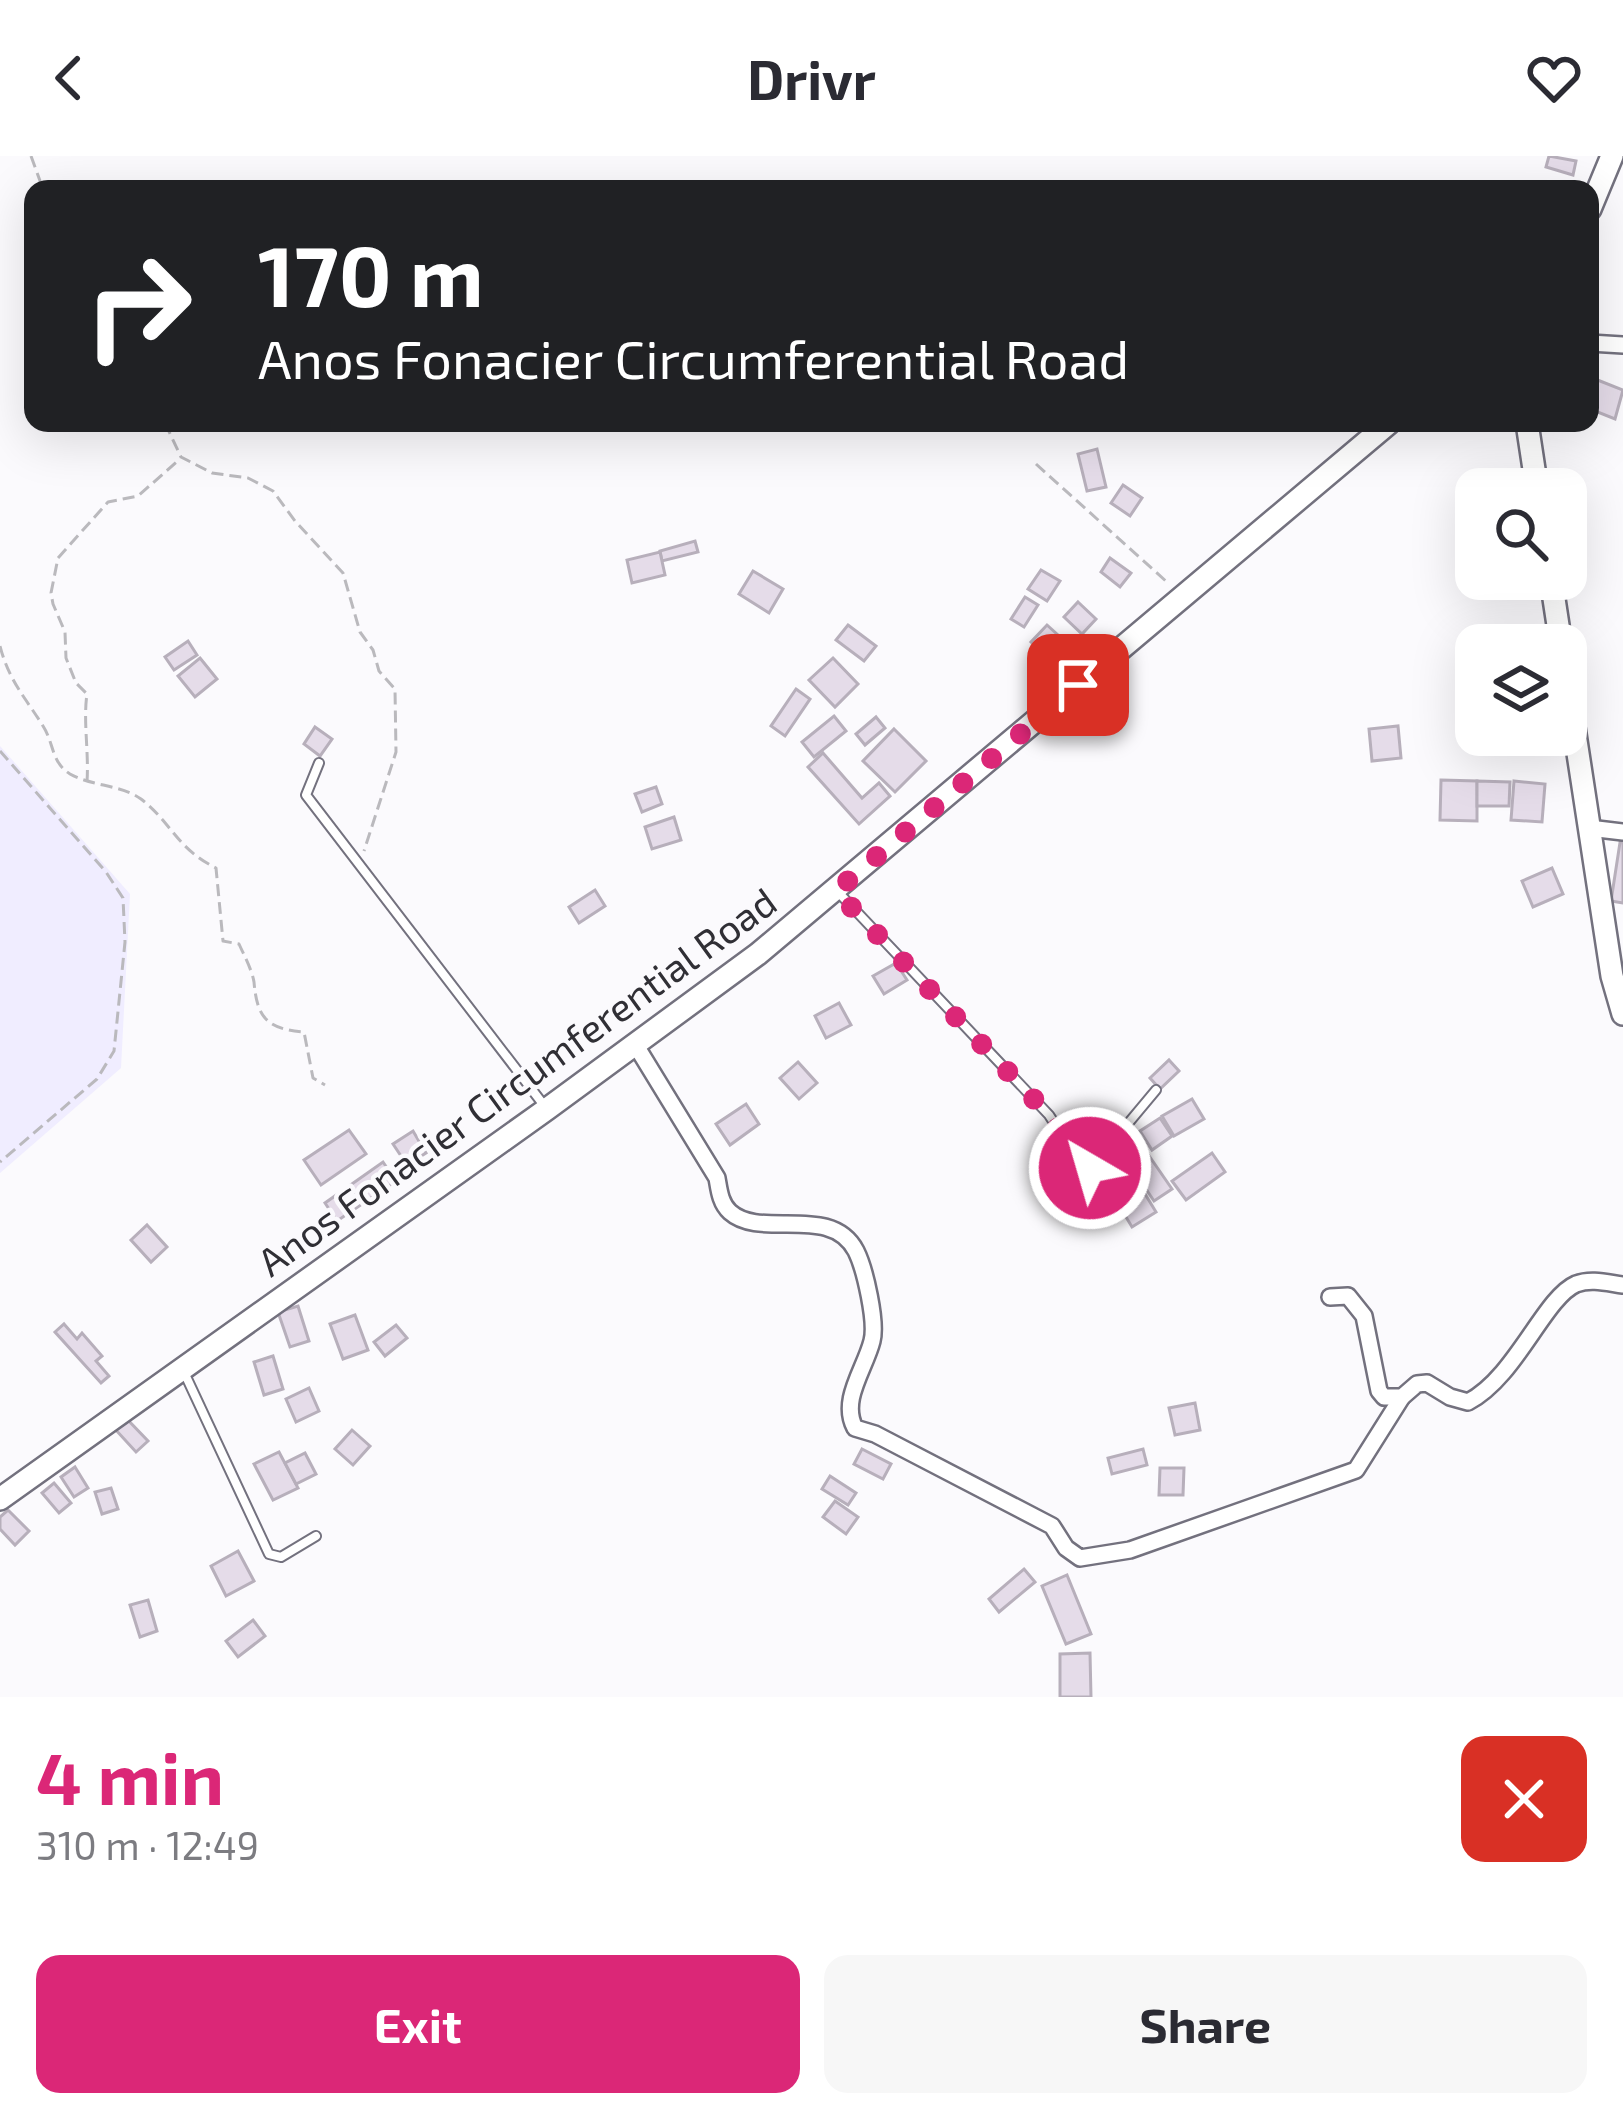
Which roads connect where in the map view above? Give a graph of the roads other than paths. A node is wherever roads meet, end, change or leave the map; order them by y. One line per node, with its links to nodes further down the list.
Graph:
1 (1612, 156): 2 (main road)
2 (1599, 187)
3 (1378, 432): 10 (main road, Anos Fonacier Circumferential Road)
4 (1528, 432): 5 (main road)
5 (1534, 468)
6 (1578, 756): 8 (main road)
7 (319, 763): 14 (lane)
8 (1589, 828): 9 (street); 11 (main road)
9 (1623, 832)
10 (836, 891): 12 (main road, Anos Fonacier Circumferential Road); 13 (lane)
11 (1623, 1014)
12 (635, 1044): 14 (main road, Anos Fonacier Circumferential Road); 18 (street)
13 (1156, 1090)
14 (547, 1109): 17 (main road, Anos Fonacier Circumferential Road)
15 (1623, 1285): 18 (street)
16 (1330, 1297): 18 (street)
17 (182, 1369): 19 (main road, Anos Fonacier Circumferential Road); 20 (lane)
18 (1402, 1397)
19 (0, 1499)
20 (316, 1536)

